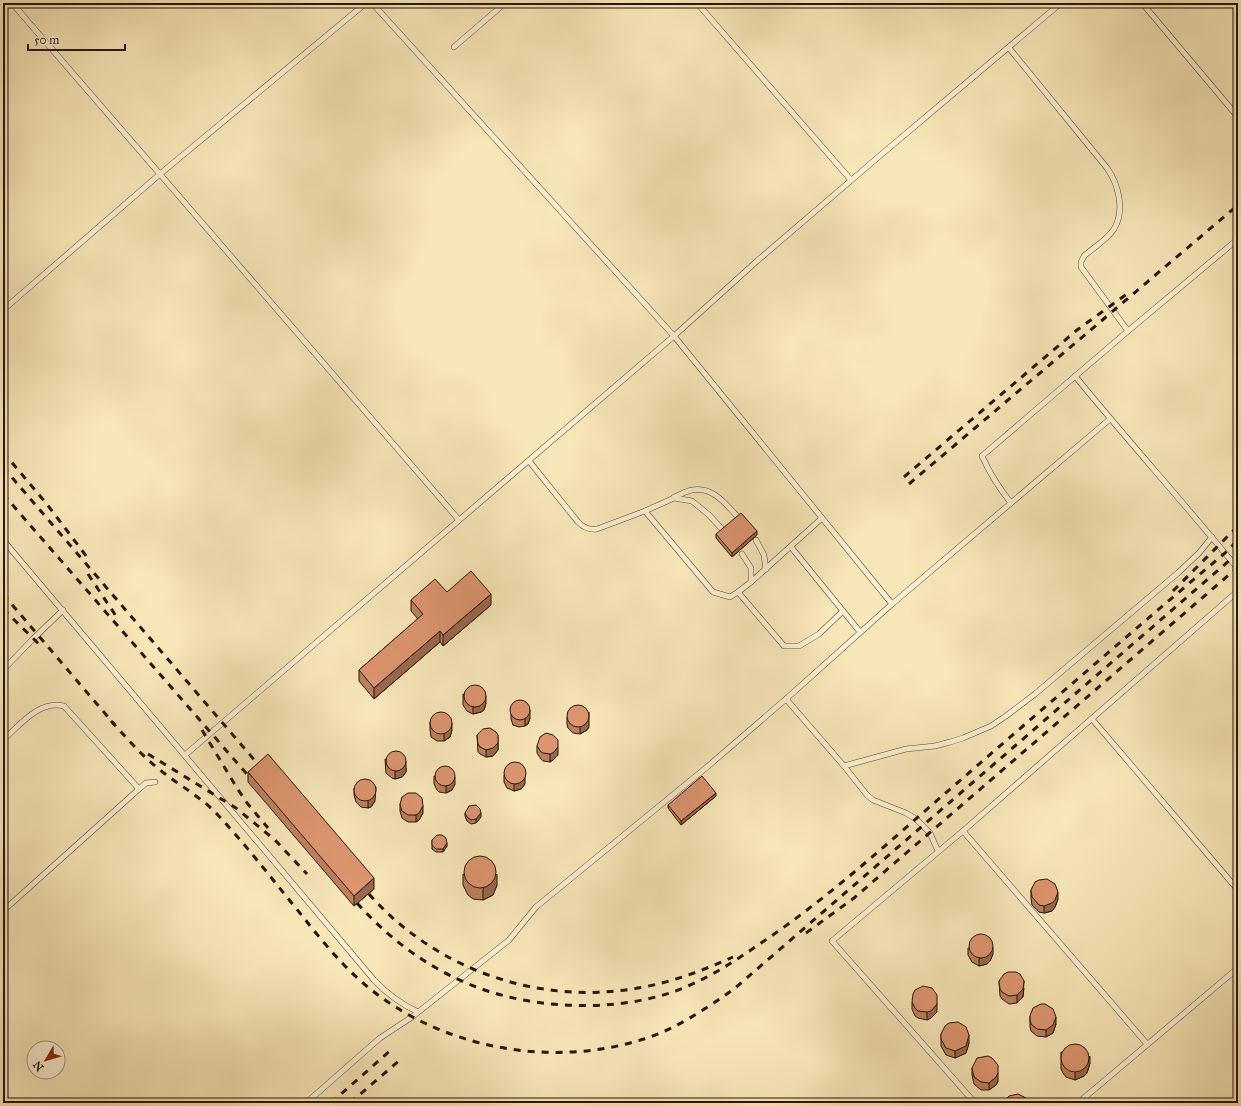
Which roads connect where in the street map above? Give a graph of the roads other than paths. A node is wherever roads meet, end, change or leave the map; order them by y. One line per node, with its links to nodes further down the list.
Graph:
1 (12, 3): 11 (lane)
2 (366, 3): 11 (lane)
3 (372, 3): 16 (lane)
4 (505, 3): 8 (lane)
5 (697, 3): 12 (lane)
6 (1142, 3): 10 (lane)
7 (1058, 4): 9 (lane)
8 (454, 47)
9 (1009, 48): 12 (lane); 15 (lane)
10 (1238, 117)
11 (160, 174): 14 (lane); 25 (lane)
12 (851, 180): 16 (lane)
13 (1238, 239): 15 (lane)
14 (3, 310)
15 (1128, 331): 17 (lane)
16 (674, 336): 19 (lane); 24 (lane)
17 (1075, 376): 18 (lane); 21 (lane)
18 (1110, 419): 21 (lane); 27 (lane)
19 (529, 461): 22 (lane); 25 (lane)
20 (674, 498): 22 (lane); 23 (lane); 26 (lane)
21 (1011, 503): 37 (lane)
22 (645, 511): 36 (lane)
23 (737, 516)
24 (822, 519): 30 (lane); 37 (lane)
25 (459, 520): 45 (lane)
26 (721, 528)
27 (1212, 537): 33 (lane); 46 (lane)
28 (3, 540): 38 (lane)
29 (756, 540): 32 (lane)
30 (790, 547): 32 (lane); 39 (lane)
31 (742, 554): 34 (lane)
32 (766, 569): 34 (lane)
33 (1238, 569)
34 (751, 582): 36 (lane)
35 (1238, 591): 43 (lane)
36 (738, 592): 39 (lane)
37 (892, 604): 40 (lane)
38 (63, 610): 41 (lane); 45 (lane)
39 (843, 611): 40 (lane)
40 (860, 632): 42 (lane)
41 (3, 670)
42 (786, 698): 46 (lane); 54 (lane)
43 (1092, 719): 49 (lane); 51 (lane)
44 (3, 740): 48 (lane)
45 (185, 755): 54 (lane)
46 (844, 766): 50 (lane)
47 (154, 782): 48 (lane)
48 (139, 789): 52 (lane)
49 (962, 831): 50 (lane); 55 (lane)
50 (938, 852): 57 (lane)
51 (1238, 890)
52 (3, 911)
53 (1238, 968): 55 (lane)
54 (418, 1012): 56 (lane)
55 (1147, 1044): 58 (lane)
56 (306, 1103)
57 (975, 1103)
58 (1078, 1103)

